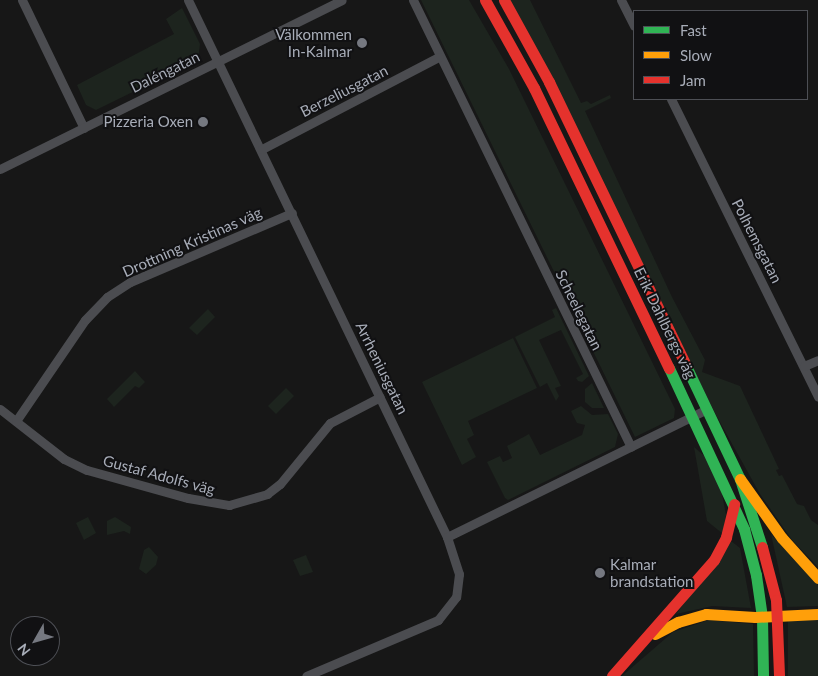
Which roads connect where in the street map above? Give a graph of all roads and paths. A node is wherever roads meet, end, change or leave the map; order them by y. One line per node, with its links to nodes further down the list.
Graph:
1 (22, 0): 12 (street)
2 (188, 0): 10 (street, Arrheniusgatan)
3 (342, 0): 10 (street, Daléngatan)
4 (413, 0): 9 (street, Scheelegatan)
5 (485, 0): 22 (main road, Erik Dahlbergs väg)
6 (504, 0): 21 (main road, Erik Dahlbergs väg)
7 (621, 0): 8 (street)
8 (633, 24)
9 (439, 57): 13 (street, Berzeliusgatan); 24 (street, Scheelegatan)
10 (219, 60): 12 (street, Daléngatan); 13 (street, Arrheniusgatan)
11 (671, 100): 17 (street, Polhemsgatan)
12 (84, 128): 14 (street, Daléngatan)
13 (262, 149): 15 (street, Arrheniusgatan)
14 (0, 169)
15 (292, 213): 18 (street, Arrheniusgatan); 23 (street, Drottning Kristinas väg)
16 (818, 360): 17 (street)
17 (804, 366): 19 (street, Polhemsgatan)
18 (380, 397): 23 (street, Gustaf Adolfs väg); 27 (street, Arrheniusgatan)
19 (818, 397)
20 (0, 409): 23 (street, Gustaf Adolfs väg)
21 (707, 410): 22 (street); 25 (main road, Erik Dahlbergs väg)
22 (693, 416): 24 (street); 26 (main road, Erik Dahlbergs väg)
23 (16, 420)
24 (631, 447): 27 (street)
25 (740, 480): 28 (main road); 30 (main road, Erik Dahlbergs väg)
26 (734, 504): 31 (main road, Erik Dahlbergs väg); 32 (main road)
27 (447, 537): 33 (street, Arrheniusgatan)
28 (818, 578)
29 (818, 614): 30 (main road)
30 (777, 616): 31 (main road); 36 (main road, Erik Dahlbergs väg)
31 (762, 617): 32 (main road); 35 (main road, Erik Dahlbergs väg)
32 (649, 638): 34 (main road)
33 (306, 676)
34 (612, 676)
35 (764, 676)
36 (779, 676)

